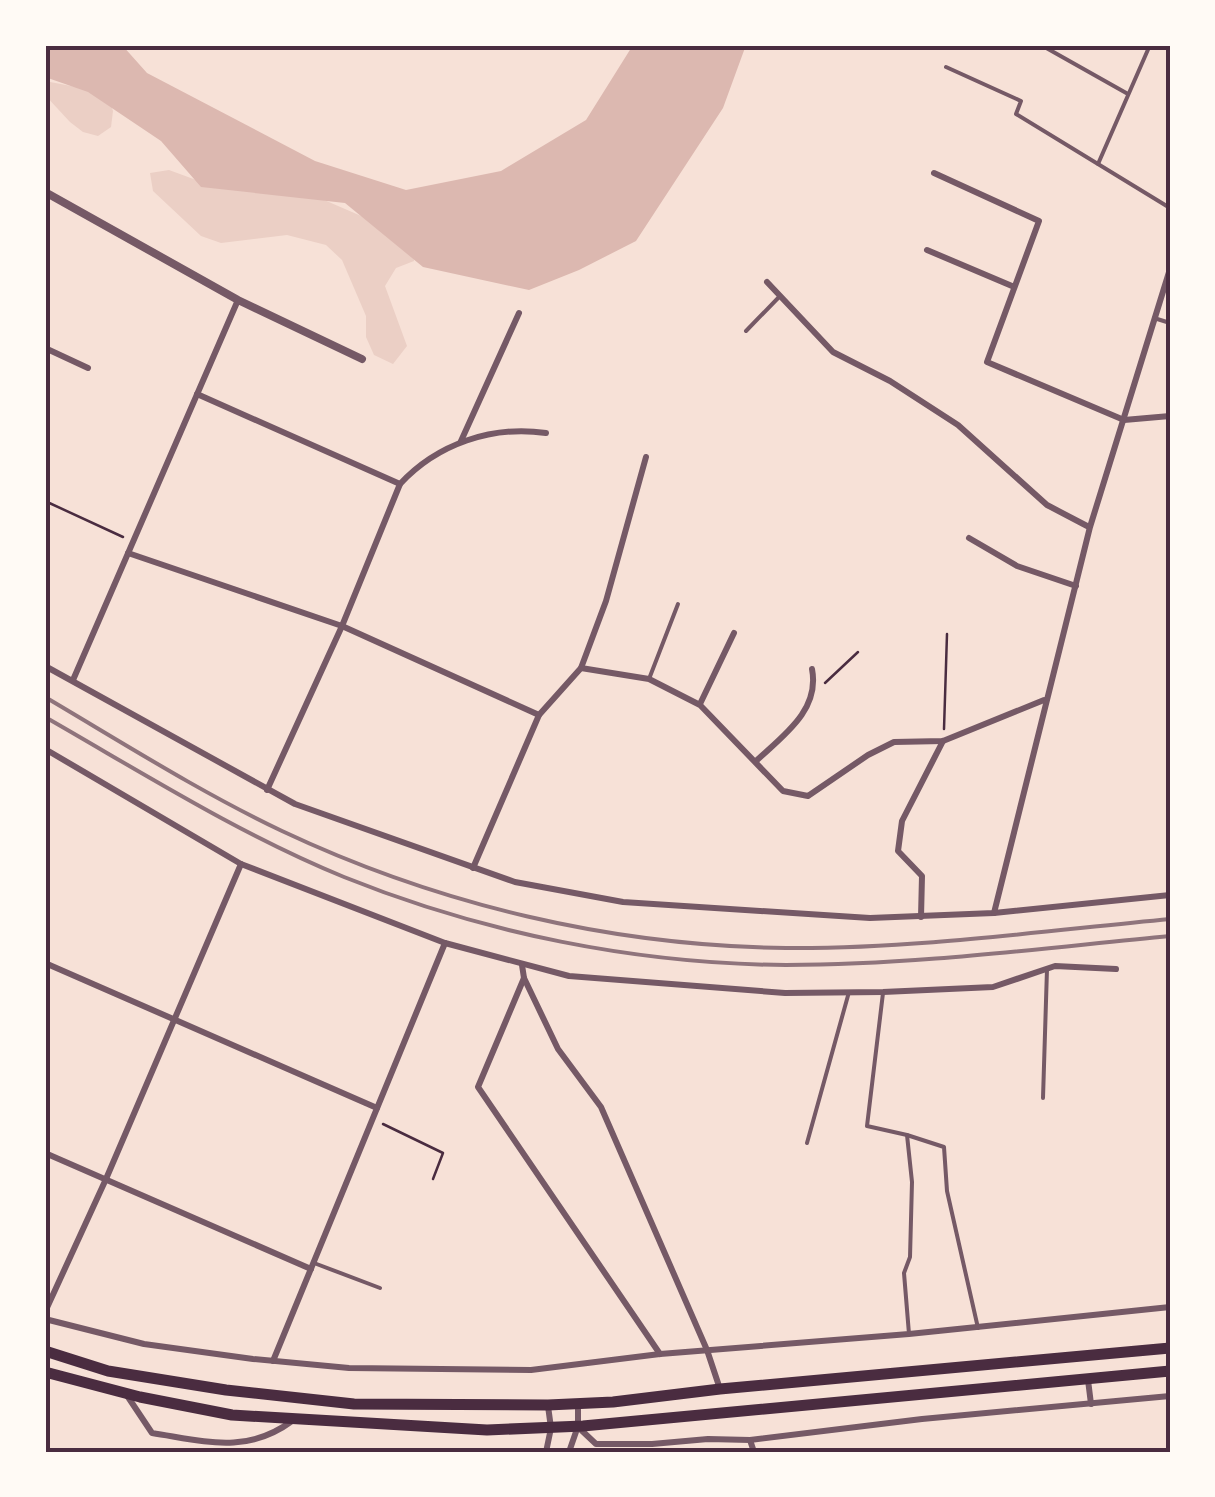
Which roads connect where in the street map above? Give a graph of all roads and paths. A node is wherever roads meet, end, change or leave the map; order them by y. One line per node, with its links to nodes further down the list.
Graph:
1 (1041, 45): 4 (lane)
2 (1150, 45): 4 (lane)
3 (946, 67): 5 (lane)
4 (1128, 94): 5 (lane)
5 (1098, 164): 8 (lane)
6 (934, 173): 12 (street)
7 (45, 192): 14 (street)
8 (1170, 208)
9 (927, 250): 12 (street)
10 (1170, 269): 16 (street)
11 (767, 282): 13 (street)
12 (1012, 286): 24 (street)
13 (780, 296): 18 (lane); 30 (street)
14 (238, 300): 20 (street); 22 (street)
15 (519, 312): 26 (street)
16 (1154, 318): 17 (lane); 24 (street)
17 (1170, 323)
18 (746, 331)
19 (45, 348): 21 (street)
20 (362, 359)
21 (88, 368)
22 (197, 394): 28 (street); 32 (street)
23 (1170, 416): 24 (street)
24 (1124, 420): 30 (street)
25 (546, 433): 26 (street)
26 (460, 442): 28 (street)
27 (646, 457): 41 (street)
28 (400, 484): 36 (street)
29 (45, 502): 32 (path)
30 (1090, 527): 34 (street)
31 (969, 538): 34 (street)
32 (133, 541): 33 (street)
33 (128, 552): 36 (street); 44 (street)
34 (1076, 586): 46 (street)
35 (678, 604): 43 (lane)
36 (342, 626): 48 (street); 52 (street)
37 (734, 634): 47 (street)
38 (947, 634): 49 (path)
39 (858, 652): 45 (path)
40 (45, 666): 44 (street)
41 (581, 668): 43 (street); 48 (street)
42 (812, 668): 45 (street)
43 (648, 679): 47 (street)
44 (73, 680): 52 (street)
45 (815, 684): 51 (street)
46 (1046, 699): 49 (street); 56 (street)
47 (700, 704): 51 (street)
48 (538, 715): 54 (street)
49 (943, 741): 51 (street); 57 (street)
50 (45, 749): 53 (street)
51 (756, 761)
52 (267, 790): 54 (street)
53 (241, 864): 58 (street); 66 (street)
54 (473, 868): 57 (street)
55 (1170, 896): 56 (street)
56 (994, 912): 57 (street)
57 (921, 917)
58 (445, 943): 60 (street); 68 (street)
59 (45, 963): 66 (street)
60 (522, 966): 63 (street); 64 (street)
61 (1047, 968): 62 (street); 65 (street); 67 (lane)
62 (1116, 969)
63 (524, 978): 82 (street); 84 (street)
64 (849, 992): 65 (street); 71 (lane)
65 (883, 992): 70 (lane)
66 (174, 1020): 68 (street); 73 (street)
67 (1043, 1098)
68 (377, 1108): 69 (street)
69 (373, 1118): 74 (path); 75 (street)
70 (907, 1136): 79 (lane); 80 (lane)
71 (807, 1143)
72 (45, 1153): 73 (street)
73 (106, 1179): 75 (street); 78 (street)
74 (433, 1179)
75 (312, 1266): 76 (lane); 85 (street)
76 (380, 1288)
77 (1170, 1307): 79 (street)
78 (45, 1316): 85 (street)
79 (978, 1328): 80 (street)
80 (908, 1334): 82 (street)
81 (1170, 1348): 89 (highway)
82 (707, 1350): 84 (street); 89 (street)
83 (45, 1351): 94 (highway)
84 (660, 1354): 85 (street)
85 (273, 1361)
86 (1170, 1371): 88 (highway)
87 (45, 1372): 90 (highway)
88 (1088, 1379): 93 (street); 96 (highway)
89 (720, 1389): 92 (highway)
90 (126, 1393): 95 (highway); 100 (street)
91 (1170, 1396): 93 (street)
92 (578, 1404): 94 (highway); 96 (street)
93 (1091, 1404): 99 (street)
94 (548, 1405): 97 (street)
95 (295, 1419): 97 (highway); 100 (street)
96 (578, 1426): 97 (highway); 98 (street); 102 (street)
97 (551, 1428): 101 (street)
98 (708, 1439): 99 (street); 103 (street)
99 (750, 1440): 104 (street)
100 (223, 1448)
101 (546, 1452)
102 (569, 1452)
103 (706, 1452)
104 (754, 1452)

